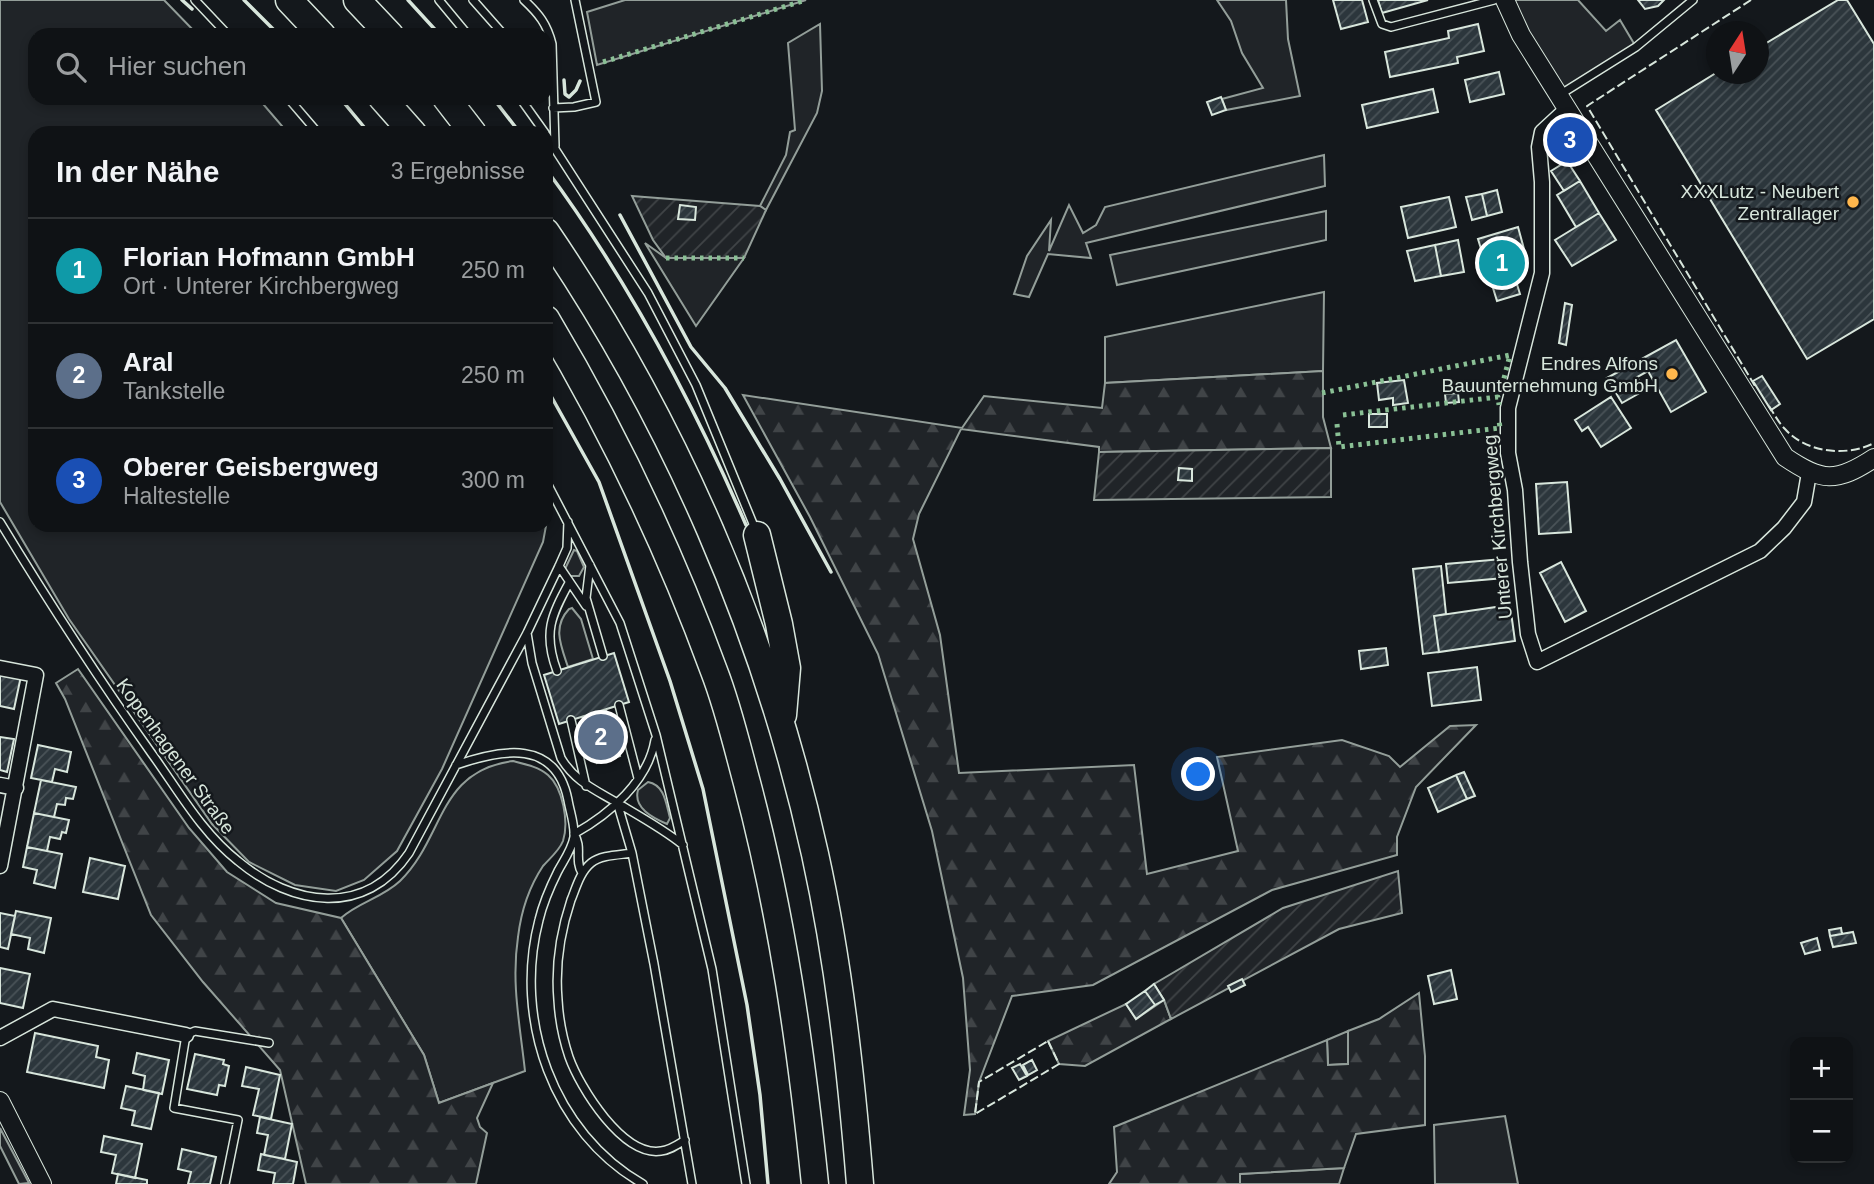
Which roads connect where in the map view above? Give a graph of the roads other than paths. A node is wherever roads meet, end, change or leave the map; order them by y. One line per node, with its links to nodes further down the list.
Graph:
1 (195, 0): 12 (lane)
2 (289, 0): 13 (highway)
3 (356, 0): 14 (highway)
4 (439, 0): 15 (lane)
5 (473, 0): 16 (lane)
6 (524, 0): 17 (lane)
7 (575, 0): 24 (lane)
8 (1373, 0): 9 (lane)
9 (1494, 0)
10 (1506, 0): 19 (street)
11 (1693, 0): 19 (lane)
12 (222, 28)
13 (315, 28)
14 (383, 28)
15 (462, 28)
16 (498, 28)
17 (547, 28)
18 (553, 90): 24 (lane)
19 (1564, 101): 34 (street); 34 (street, Unterer Kirchbergweg)
20 (294, 105): 25 (lane)
21 (388, 105): 26 (highway)
22 (451, 105): 27 (highway)
23 (525, 105): 28 (lane)
24 (553, 108): 30 (lane)
25 (312, 126)
26 (407, 126)
27 (468, 126)
28 (539, 126)
29 (553, 144): 30 (lane)
30 (555, 147): 38 (lane)
31 (553, 243): 49 (highway)
32 (553, 330): 74 (highway)
33 (1874, 458): 34 (street)
34 (1809, 473)
35 (553, 494): 37 (lane)
36 (0, 522): 52 (lane, Kopenhagener Straße)
37 (568, 522): 39 (lane); 40 (lane, Kopenhagener Straße)
38 (757, 535): 49 (highway)
39 (590, 565): 42 (lane); 50 (lane)
40 (559, 566): 41 (lane); 43 (lane, Kopenhagener Straße)
41 (569, 583): 42 (lane); 46 (lane)
42 (588, 610): 44 (lane)
43 (527, 632): 51 (lane); 52 (lane, Kopenhagener Straße)
44 (603, 656)
45 (0, 668): 57 (street)
46 (557, 671)
47 (619, 705): 54 (lane)
48 (571, 720): 56 (lane)
49 (782, 727): 75 (highway)
50 (656, 736): 54 (lane); 60 (lane)
51 (561, 758): 53 (lane); 56 (lane)
52 (456, 765): 53 (lane)
53 (552, 766): 59 (lane)
54 (638, 778): 58 (lane)
55 (0, 785): 57 (street)
56 (586, 786): 58 (lane)
57 (16, 788): 62 (street)
58 (617, 802): 59 (lane); 60 (lane); 61 (lane)
59 (574, 834): 63 (lane); 71 (lane)
60 (684, 846): 73 (lane)
61 (632, 853): 63 (lane); 68 (lane)
62 (0, 866)
63 (582, 873): 68 (lane)
64 (186, 1035): 65 (street); 66 (lane); 70 (lane)
65 (0, 1038)
66 (269, 1042)
67 (0, 1101): 69 (street)
68 (685, 1140): 72 (lane)
69 (42, 1184)
70 (225, 1184)
71 (643, 1184)
72 (692, 1184)
73 (746, 1184)
74 (815, 1184)
75 (860, 1184)

